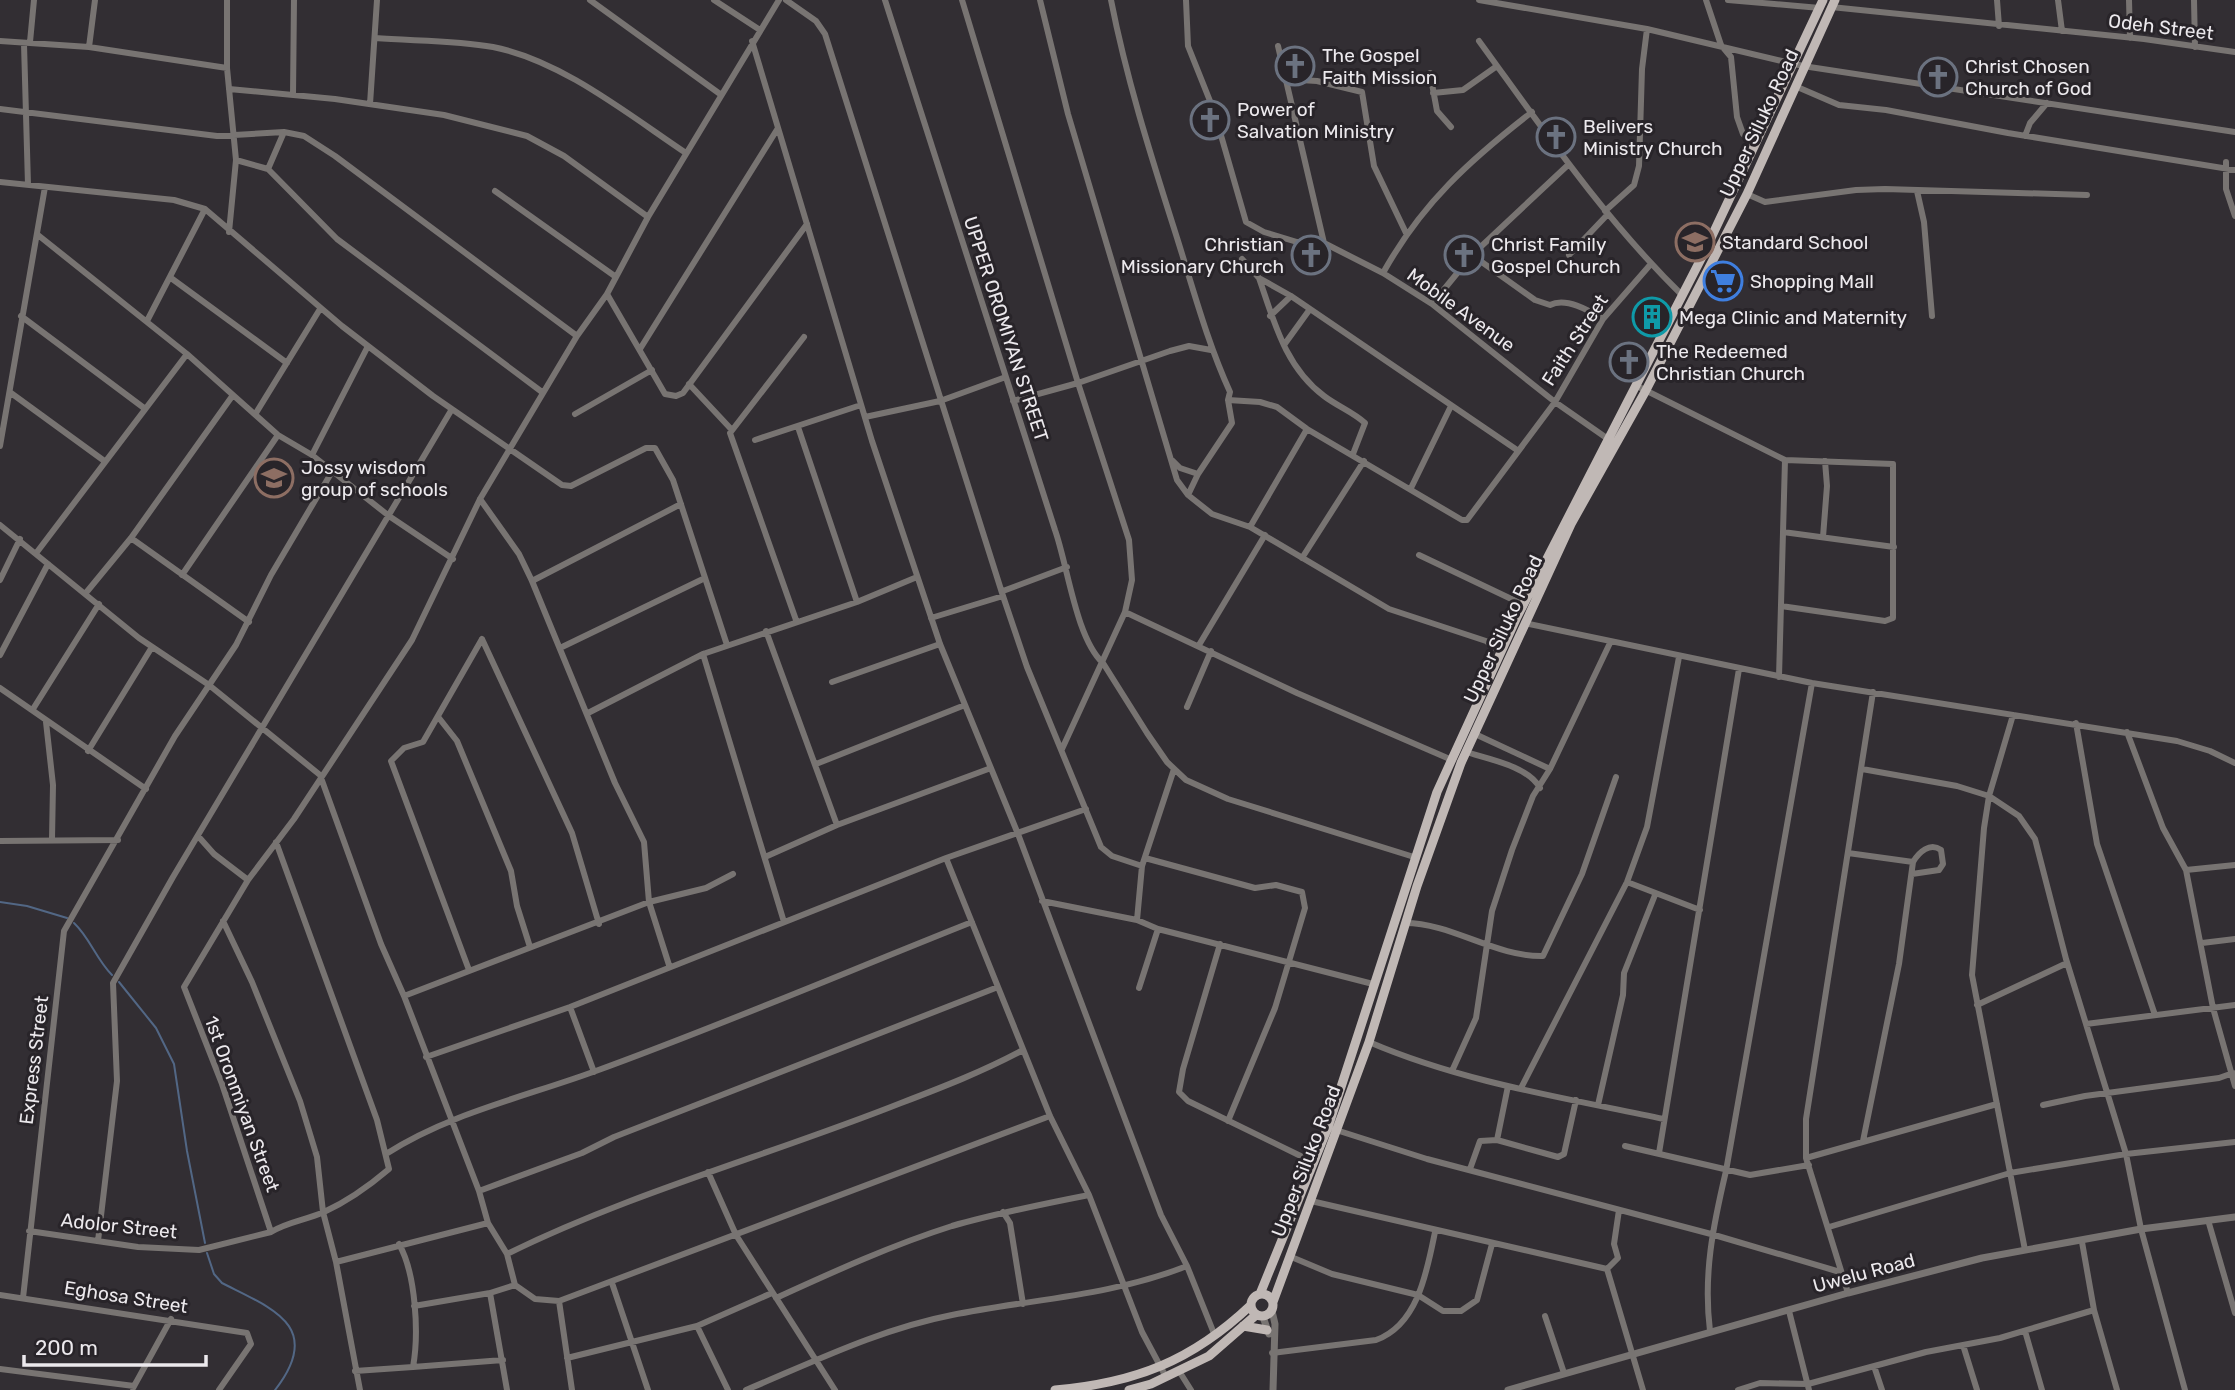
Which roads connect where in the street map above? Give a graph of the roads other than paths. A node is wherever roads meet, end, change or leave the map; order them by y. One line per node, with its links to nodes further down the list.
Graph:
1 (34, 0): 34 (street)
2 (95, 0): 36 (street)
3 (226, 0): 45 (street)
4 (294, 0): 52 (street)
5 (377, 0): 29 (street)
6 (590, 0): 51 (street)
7 (715, 0): 27 (street)
8 (779, 0): 27 (street)
9 (786, 0): 124 (street)
10 (885, 0): 116 (street, UPPER OROMIYAN STREET)
11 (962, 0): 117 (street)
12 (1040, 0): 113 (street)
13 (1111, 0): 111 (street)
14 (1186, 0): 86 (street, Mobile Avenue)
15 (1479, 0): 26 (street)
16 (1706, 0): 35 (street)
17 (1728, 0): 22 (street)
18 (1997, 0): 25 (street)
19 (2058, 0): 28 (street)
20 (2129, 0): 30 (street)
21 (2194, 0): 38 (street)
22 (1790, 1): 23 (street)
23 (1822, 4): 42 (main road, Upper Siluko Road)
24 (1833, 4): 25 (street, Odeh Street); 44 (main road, Upper Siluko Road)
25 (1999, 26): 28 (street, Odeh Street)
26 (1647, 29): 35 (street); 79 (street)
27 (760, 30): 32 (street)
28 (2062, 31): 30 (street, Odeh Street)
29 (374, 38): 54 (street); 65 (street)
30 (2130, 38): 38 (street, Odeh Street)
31 (0, 41): 34 (street)
32 (752, 41): 40 (street); 41 (street)
33 (1479, 41): 43 (street)
34 (27, 43): 36 (street); 57 (street)
35 (1721, 45): 42 (street); 64 (street)
36 (89, 47): 45 (street)
37 (1278, 47): 47 (street)
38 (2195, 47): 39 (street, Odeh Street)
39 (2235, 52)
40 (754, 57): 41 (street); 59 (street)
41 (742, 58): 51 (street)
42 (1793, 63): 44 (street); 64 (main road, Upper Siluko Road)
43 (1497, 66): 50 (street); 56 (street)
44 (1803, 66): 48 (main road, Upper Siluko Road); 53 (street)
45 (227, 68): 49 (street)
46 (1430, 73): 50 (street)
47 (1284, 79): 84 (street); 86 (street)
48 (1795, 86): 63 (street); 76 (main road, Upper Siluko Road)
49 (229, 89): 52 (street); 62 (street)
50 (1433, 93): 58 (street)
51 (720, 94): 65 (street)
52 (293, 95): 54 (street)
53 (2047, 103): 61 (street); 63 (street)
54 (370, 104): 81 (street)
55 (0, 110): 57 (street)
56 (1532, 112): 67 (street); 84 (street)
57 (27, 113): 62 (street); 72 (street)
58 (1451, 127)
59 (778, 128): 82 (street); 110 (street)
60 (284, 132): 62 (street); 69 (street); 106 (street)
61 (2235, 132)
62 (233, 136): 66 (street)
63 (2025, 136): 68 (street)
64 (1755, 146): 97 (main road, Upper Siluko Road)
65 (686, 153): 81 (street)
66 (236, 160): 69 (street); 83 (street)
67 (1569, 164): 79 (street); 87 (street)
68 (2226, 165): 70 (street); 80 (street)
69 (268, 169): 120 (street)
70 (2235, 170)
71 (0, 182): 72 (street)
72 (28, 185): 73 (street)
73 (45, 187): 78 (street); 85 (street)
74 (495, 191): 92 (street)
75 (1917, 191): 76 (street); 77 (street); 103 (street)
76 (1746, 194): 119 (main road, Upper Siluko Road)
77 (2087, 195)
78 (205, 209): 83 (street); 93 (street)
79 (1607, 212): 88 (street); 90 (street)
80 (2235, 216)
81 (648, 217): 92 (street)
82 (807, 223): 118 (street); 127 (street)
83 (229, 232): 99 (street)
84 (1406, 233): 91 (street)
85 (38, 235): 101 (street); 105 (street)
86 (1324, 243): 91 (street, Mobile Avenue)
87 (1472, 254): 98 (street); 104 (street)
88 (1569, 255)
89 (1242, 258): 94 (street)
90 (1650, 265): 97 (street); 104 (street, Faith Street)
91 (1383, 273): 98 (street, Mobile Avenue)
92 (616, 277): 95 (street)
93 (171, 278): 105 (street); 114 (street)
94 (1259, 278): 96 (street); 102 (street)
95 (607, 294): 106 (street); 110 (street)
96 (1291, 296): 100 (street); 102 (street)
97 (1682, 296): 119 (main road, Upper Siluko Road)
98 (1432, 304): 126 (street, Mobile Avenue)
99 (320, 309): 109 (street); 114 (street)
100 (1310, 309): 108 (street); 128 (street)
101 (21, 316): 121 (street); 129 (street)
102 (1270, 316): 108 (street)
103 (1932, 316)
104 (1603, 319): 126 (street, Faith Street)
105 (147, 321): 112 (street)
106 (577, 336): 120 (street)
107 (804, 337): 135 (street)
108 (1284, 345): 143 (street)
109 (368, 346): 130 (street); 144 (street)
110 (640, 349): 115 (street)
111 (1210, 350): 113 (street); 123 (street)
112 (187, 354): 122 (street); 129 (street)
113 (1142, 361): 117 (street); 145 (street)
114 (287, 363): 131 (street)
115 (652, 370): 118 (street); 132 (street)
116 (1003, 378): 124 (street); 125 (street, UPPER OROMIYAN STREET)
117 (1078, 383): 125 (street); 182 (street)
118 (689, 384): 135 (street)
119 (1641, 389): 138 (main road, Upper Siluko Road); 147 (street); 186 (main road, Upper Siluko Road)
120 (542, 392): 141 (street)
121 (11, 393): 140 (street); 146 (street)
122 (233, 395): 131 (street); 162 (street)
123 (1228, 400): 136 (street); 151 (street)
124 (940, 401): 133 (street); 177 (street)
125 (1013, 401): 170 (street, UPPER OROMIYAN STREET)
126 (1555, 402): 138 (street, Mobile Avenue); 142 (street, Faith Street)
127 (861, 405): 133 (street); 134 (street)
128 (1451, 405): 142 (street); 152 (street)
129 (144, 408): 146 (street)
130 (452, 410): 141 (street); 156 (street)
131 (256, 413): 137 (street)
132 (575, 414)
133 (864, 417): 172 (street)
134 (798, 427): 139 (street); 178 (street)
135 (731, 429): 184 (street)
136 (1307, 429): 143 (street); 158 (street)
137 (278, 435): 144 (street); 171 (street)
138 (1608, 439): 180 (main road, Upper Siluko Road)
139 (755, 440)
140 (0, 446)
141 (510, 448): 154 (street); 155 (street)
142 (1517, 450): 152 (street, Faith Street)
143 (1353, 454): 148 (street)
144 (312, 455): 150 (street)
145 (1172, 459): 151 (street); 153 (street)
146 (103, 460): 165 (street)
147 (1785, 460): 149 (street); 159 (street)
148 (1364, 461): 152 (street); 167 (street)
149 (1825, 461): 161 (street); 164 (street)
150 (333, 470): 156 (street); 185 (street, Express Street)
151 (1198, 474): 153 (street)
152 (1411, 488)
153 (1188, 495): 158 (street)
154 (480, 499): 168 (street); 175 (street)
155 (681, 504): 173 (street); 175 (street)
156 (389, 516): 168 (street); 215 (street)
157 (0, 525): 163 (street)
158 (1250, 527): 160 (street)
159 (1783, 531): 161 (street); 181 (street)
160 (1265, 535): 167 (street); 191 (street)
161 (1823, 537): 164 (street)
162 (131, 538): 171 (street); 176 (street)
163 (20, 539): 165 (street); 174 (street)
164 (1894, 547): 181 (street)
165 (37, 552): 169 (street)
166 (1419, 555): 180 (street)
167 (1302, 558): 195 (street)
168 (453, 559): 228 (street)
169 (48, 564): 176 (street); 197 (street)
170 (1068, 567): 177 (street); 199 (street, UPPER OROMIYAN STREET)
171 (182, 575): 185 (street)
172 (917, 577): 178 (street); 183 (street)
173 (705, 578): 190 (street); 193 (street)
174 (0, 580)
175 (532, 581): 193 (street)
176 (85, 594): 179 (street)
177 (1003, 594): 183 (street); 218 (street)
178 (857, 602): 184 (street)
179 (99, 604): 192 (street); 209 (street)
180 (1524, 605): 195 (main road, Upper Siluko Road)
181 (1781, 606): 201 (street)
182 (1125, 612): 191 (street); 199 (street)
183 (931, 618): 189 (street)
184 (796, 620): 187 (street)
185 (249, 622): 204 (street, Express Street)
186 (1524, 623): 188 (street); 217 (main road, Upper Siluko Road)
187 (766, 631): 190 (street); 223 (street)
188 (1610, 643): 198 (street); 226 (street)
189 (940, 644): 202 (street); 207 (street)
190 (727, 645): 196 (street)
191 (1199, 645): 194 (street)
192 (152, 647): 204 (street); 219 (street)
193 (560, 648): 210 (street)
194 (1211, 650): 208 (street); 221 (street)
195 (1500, 652): 221 (main road, Upper Siluko Road)
196 (703, 654): 210 (street); 245 (street)
197 (0, 655)
198 (1679, 657): 200 (street); 255 (street)
199 (1102, 663): 218 (street); 225 (street, UPPER OROMIYAN STREET)
200 (1739, 670): 201 (street); 259 (street)
201 (1779, 677): 203 (street)
202 (832, 682)
203 (1812, 683): 206 (street); 316 (street)
204 (209, 685): 215 (street); 231 (street, Express Street)
205 (0, 688): 209 (street)
206 (1873, 692): 211 (street); 227 (street)
207 (965, 705): 223 (street); 224 (street)
208 (1187, 707)
209 (33, 709): 213 (street)
210 (588, 713): 258 (street)
211 (2013, 715): 214 (street); 233 (street)
212 (439, 718): 264 (street); 271 (street); 275 (street)
213 (46, 722): 219 (street); 239 (street)
214 (2076, 723): 216 (street); 284 (street)
215 (263, 731): 228 (street); 238 (street)
216 (2127, 732): 222 (street); 251 (street)
217 (1475, 734): 220 (main road, Upper Siluko Road); 226 (street)
218 (1062, 749): 235 (street)
219 (88, 751): 231 (street)
220 (1466, 752): 230 (street); 234 (main road, Upper Siluko Road)
221 (1452, 760): 232 (main road, Upper Siluko Road)
222 (2235, 763)
223 (816, 765): 236 (street)
224 (991, 768): 236 (street); 237 (street)
225 (1174, 769): 244 (street); 247 (street)
226 (1550, 769): 230 (street)
227 (1862, 769): 233 (street); 243 (street)
228 (320, 775): 242 (street); 279 (street)
229 (1616, 777): 270 (street)
230 (1539, 788): 270 (street)
231 (146, 789): 240 (street, Express Street)
232 (1437, 792): 234 (main road); 244 (main road, Upper Siluko Road)
233 (1989, 796): 273 (street); 280 (street)
234 (1447, 798): 265 (main road, Upper Siluko Road)
235 (1086, 810): 237 (street); 250 (street)
236 (837, 825): 245 (street)
237 (1018, 834): 246 (street); 257 (street)
238 (198, 836): 254 (street); 335 (street)
239 (52, 839): 240 (street); 241 (street)
240 (118, 840): 330 (street, Express Street)
241 (0, 841)
242 (276, 842): 254 (street); 311 (street)
243 (1849, 853): 248 (street); 312 (street)
244 (1414, 857): 276 (main road, Upper Siluko Road)
245 (765, 858): 262 (street)
246 (947, 858): 262 (street); 263 (street)
247 (1145, 858): 250 (street); 272 (street)
248 (1913, 862): 253 (street); 253 (street)
249 (2235, 865): 251 (street)
250 (1142, 866): 260 (street)
251 (2186, 870): 268 (street)
252 (733, 874): 258 (street)
253 (1912, 874): 306 (street)
254 (248, 880): 261 (street)
255 (1627, 881): 256 (street); 294 (street)
256 (1655, 895): 259 (street); 298 (street)
257 (1042, 901): 260 (street); 343 (street)
258 (649, 902): 264 (street); 274 (street)
259 (1700, 910): 301 (street)
260 (1137, 920): 266 (street)
261 (223, 921): 323 (street); 331 (street, 1st Oronmiyan Street)
262 (785, 922): 274 (street)
263 (972, 922): 277 (street); 290 (street)
264 (599, 923): 271 (street)
265 (1405, 923): 270 (street); 286 (main road, Upper Siluko Road)
266 (1158, 929): 269 (street); 278 (street)
267 (2235, 939): 268 (street)
268 (2202, 943): 283 (street)
269 (1220, 944): 272 (street); 303 (street)
270 (1485, 946): 289 (street)
271 (530, 947): 275 (street)
272 (1289, 962): 276 (street); 303 (street)
273 (2067, 963): 280 (street); 285 (street)
274 (669, 965): 282 (street)
275 (468, 970): 279 (street)
276 (1373, 984): 304 (main road, Upper Siluko Road)
277 (998, 987): 287 (street); 319 (street)
278 (1139, 988)
279 (404, 996): 288 (street)
280 (1977, 1005): 297 (street)
281 (2235, 1005): 283 (street)
282 (570, 1007): 288 (street); 290 (street)
283 (2213, 1008): 284 (street); 291 (street)
284 (2155, 1015): 285 (street)
285 (2086, 1024): 295 (street)
286 (1369, 1042): 289 (street); 304 (main road, Upper Siluko Road)
287 (1023, 1050): 300 (street); 317 (street)
288 (426, 1057): 302 (street)
289 (1452, 1071): 292 (street)
290 (594, 1072): 302 (street)
291 (2233, 1073): 293 (street); 295 (street)
292 (1508, 1086): 294 (street); 305 (street)
293 (2235, 1086)
294 (1521, 1088): 296 (street)
295 (2108, 1093): 299 (street); 310 (street)
296 (1576, 1100): 298 (street); 305 (street)
297 (1997, 1104): 306 (street); 318 (street)
298 (1598, 1105): 301 (street)
299 (2043, 1105)
300 (1050, 1116): 320 (street); 334 (street)
301 (1664, 1119): 309 (street)
302 (451, 1121): 311 (street); 319 (street)
303 (1228, 1121): 313 (street)
304 (1333, 1129): 313 (main road, Upper Siluko Road); 315 (street); 321 (main road, Upper Siluko Road)
305 (1497, 1140): 315 (street)
306 (1863, 1142): 312 (street)
307 (2235, 1142): 310 (street)
308 (1625, 1146): 309 (street)
309 (1659, 1153): 316 (street)
310 (2126, 1153): 318 (street); 329 (street)
311 (386, 1154): 323 (street, Adolor Street)
312 (1806, 1158): 314 (street)
313 (1315, 1163): 351 (main road, Upper Siluko Road)
314 (1809, 1166): 316 (street); 328 (street)
315 (1469, 1169): 322 (street)
316 (1726, 1171): 333 (street)
317 (708, 1172): 334 (street); 340 (street)
318 (2010, 1173): 328 (street); 339 (street)
319 (479, 1191): 327 (street)
320 (1089, 1195): 324 (street); 348 (street)
321 (1311, 1201): 332 (street); 341 (main road, Upper Siluko Road)
322 (1619, 1210): 333 (street); 344 (street)
323 (323, 1212): 331 (street, Adolor Street); 342 (street)
324 (1003, 1212): 353 (street); 357 (street)
325 (2235, 1217): 326 (street, Uwelu Road)
326 (2208, 1220): 329 (street, Uwelu Road); 363 (street)
327 (488, 1223): 337 (street); 340 (street)
328 (1829, 1227): 345 (street)
329 (2141, 1229): 336 (street, Uwelu Road); 410 (street)
330 (29, 1231): 335 (street, Adolor Street); 355 (street, Express Street)
331 (271, 1232): 335 (street, Adolor Street)
332 (1435, 1232): 338 (street); 354 (street)
333 (1711, 1234): 345 (street); 370 (street)
334 (736, 1235): 346 (street); 353 (street)
335 (98, 1241)
336 (2082, 1242): 339 (street, Uwelu Road); 361 (street)
337 (399, 1244): 342 (street); 359 (street)
338 (1492, 1244): 344 (street); 354 (street)
339 (2025, 1250): 350 (street, Uwelu Road)
340 (506, 1254): 347 (street)
341 (1289, 1256): 354 (street); 360 (main road, Upper Siluko Road)
342 (336, 1262): 385 (street)
343 (1187, 1266): 348 (street); 372 (street)
344 (1607, 1269): 377 (street)
345 (1840, 1272): 350 (street)
346 (612, 1283): 356 (street); 374 (street)
347 (515, 1284): 349 (street); 356 (street)
348 (1124, 1287): 357 (street); 383 (street)
349 (490, 1293): 359 (street); 379 (street)
350 (1848, 1293): 362 (street, Uwelu Road)
351 (1260, 1294): 358 (main road, Upper Siluko Road); 360 (main road)
352 (0, 1295): 355 (street, Eghosa Street)
353 (774, 1295): 367 (street); 380 (street)
354 (1418, 1295): 376 (street)
355 (23, 1298): 366 (street, Eghosa Street)
356 (559, 1301): 378 (street)
357 (1023, 1304): 380 (street)
358 (1251, 1304): 364 (main road); 372 (main road)
359 (414, 1306): 382 (street)
360 (1272, 1306): 364 (main road); 373 (street)
361 (2094, 1310): 371 (street); 409 (street)
362 (1789, 1311): 370 (street, Uwelu Road); 389 (street)
363 (2235, 1313)
364 (1259, 1316): 368 (main road); 369 (street)
365 (1545, 1316): 387 (street)
366 (171, 1320): 390 (street); 391 (street, Eghosa Street)
367 (698, 1326): 374 (street); 396 (street)
368 (1241, 1326): 369 (main road); 386 (main road)
369 (1267, 1329): 373 (street)
370 (1710, 1331): 377 (street, Uwelu Road)
371 (2025, 1331): 375 (street); 408 (street)
372 (1215, 1336): 383 (main road)
373 (1272, 1341): 376 (street)
374 (630, 1343): 378 (street); 395 (street)
375 (1963, 1345): 381 (street); 407 (street)
376 (1272, 1353): 402 (street)
377 (1633, 1354): 387 (street, Uwelu Road); 404 (street)
378 (567, 1358): 394 (street)
379 (503, 1360): 382 (street); 393 (street)
380 (816, 1360): 397 (street); 398 (street)
381 (1874, 1366): 389 (street); 406 (street)
382 (413, 1367): 385 (street)
383 (1160, 1367): 388 (street); 399 (main road)
384 (0, 1368): 390 (street)
385 (355, 1371): 392 (street)
386 (1180, 1371): 388 (main road); 401 (street)
387 (1564, 1373): 403 (street, Uwelu Road)
388 (1166, 1377): 400 (main road)
389 (1809, 1387): 405 (street)
390 (133, 1388)
391 (219, 1390)
392 (360, 1390)
393 (507, 1390)
394 (572, 1390)
395 (648, 1390)
396 (728, 1390)
397 (746, 1390)
398 (835, 1390)
399 (1055, 1390)
400 (1129, 1390)
401 (1191, 1390)
402 (1273, 1390)
403 (1508, 1390)
404 (1643, 1390)
405 (1738, 1390)
406 (1882, 1390)
407 (1977, 1390)
408 (2042, 1390)
409 (2117, 1390)
410 (2185, 1390)

